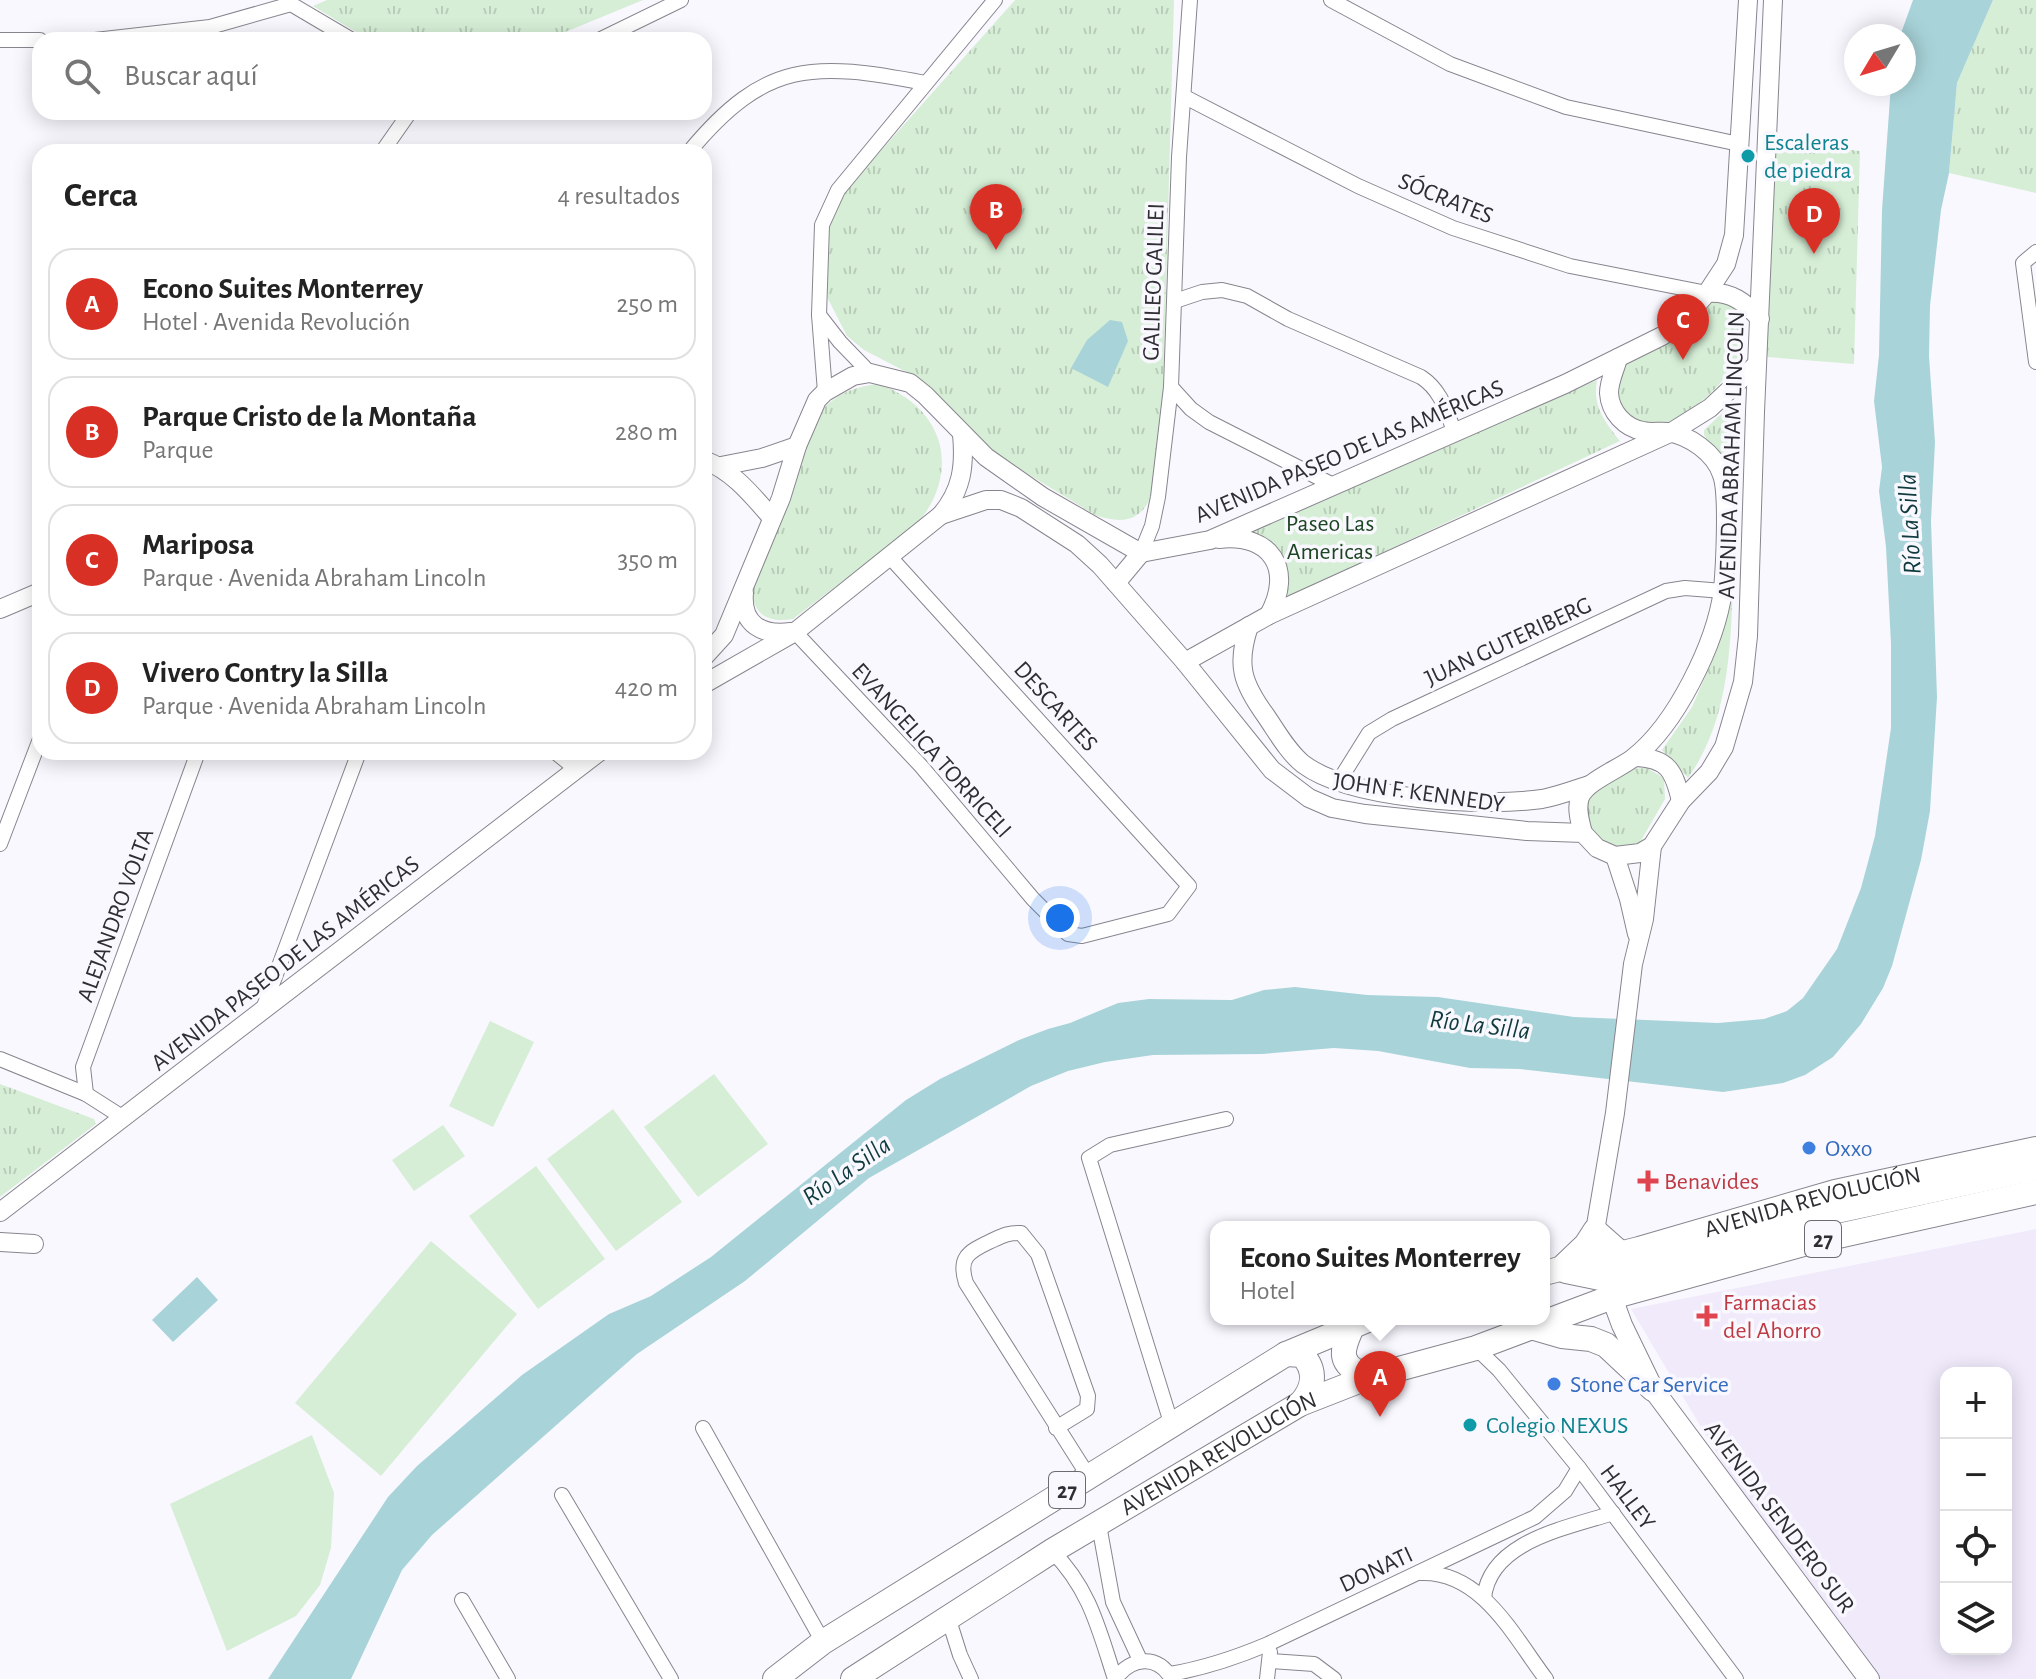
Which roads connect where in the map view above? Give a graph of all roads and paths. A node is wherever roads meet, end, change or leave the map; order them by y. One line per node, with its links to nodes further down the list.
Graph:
1 (681, 0): 10 (street)
2 (995, 0): 13 (street)
3 (1331, 0): 18 (street)
4 (1748, 0): 18 (street, AVENIDA ABRAHAM LINCOLN)
5 (1773, 0): 23 (street, AVENIDA ABRAHAM LINCOLN)
6 (296, 2): 8 (street); 9 (street)
7 (1188, 3): 14 (street, GALILEO GALILEI)
8 (166, 32)
9 (340, 32)
10 (615, 32)
11 (0, 40): 12 (street)
12 (32, 40)
13 (925, 83): 17 (street); 22 (street)
14 (1185, 97): 20 (street, SÓCRATES); 21 (street, GALILEO GALILEI)
15 (404, 120): 16 (street)
16 (388, 144)
17 (696, 144)
18 (1739, 144): 20 (street, AVENIDA ABRAHAM LINCOLN)
19 (2036, 252): 25 (street)
20 (1707, 293): 23 (street); 24 (street, AVENIDA ABRAHAM LINCOLN)
21 (1175, 301): 28 (street, GALILEO GALILEI); 30 (street)
22 (819, 315): 27 (street); 29 (street)
23 (1760, 319): 26 (street, AVENIDA ABRAHAM LINCOLN)
24 (1618, 358): 30 (street, AVENIDA PASEO DE LAS AMÉRICAS); 31 (street, AVENIDA ABRAHAM LINCOLN)
25 (2036, 362)
26 (1757, 364): 31 (street); 61 (street, AVENIDA ABRAHAM LINCOLN)
27 (870, 373): 29 (street); 32 (street)
28 (1171, 387): 35 (street); 39 (street, GALILEO GALILEI)
29 (825, 392): 33 (street)
30 (1454, 431): 35 (street, AVENIDA PASEO DE LAS AMÉRICAS)
31 (1670, 433): 43 (street, AVENIDA ABRAHAM LINCOLN); 46 (street)
32 (962, 434): 36 (street); 39 (street)
33 (797, 446): 34 (street); 37 (street)
34 (713, 463): 37 (street)
35 (1333, 485): 38 (street, AVENIDA PASEO DE LAS AMÉRICAS)
36 (941, 515): 40 (street); 41 (street)
37 (772, 518): 42 (street)
38 (1210, 540): 39 (street, AVENIDA PASEO DE LAS AMÉRICAS); 46 (street)
39 (1141, 553): 41 (street)
40 (890, 557): 48 (street); 66 (street, DESCARTES)
41 (1116, 583): 50 (street)
42 (744, 590): 48 (street); 49 (street)
43 (1723, 591): 52 (street, AVENIDA ABRAHAM LINCOLN); 59 (street, JUAN GUTERIBERG)
44 (32, 595): 45 (street)
45 (0, 609)
46 (1269, 615): 47 (street)
47 (1249, 626): 50 (street); 59 (street, JOHN F. KENNEDY)
48 (795, 632): 51 (street); 66 (street, EVANGELICA TORRICELI)
49 (712, 648)
50 (1185, 662): 62 (street, JOHN F. KENNEDY)
51 (712, 679)
52 (1635, 757): 60 (street, AVENIDA ABRAHAM LINCOLN); 61 (street)
53 (32, 760): 63 (street)
54 (195, 760): 70 (street, ALEJANDRO VOLTA)
55 (356, 760): 68 (street)
56 (565, 760): 58 (street)
57 (588, 760): 58 (street, AVENIDA PASEO DE LAS AMÉRICAS)
58 (576, 769): 68 (street, AVENIDA PASEO DE LAS AMÉRICAS)
59 (1339, 781): 60 (street, JOHN F. KENNEDY)
60 (1589, 785): 62 (street)
61 (1681, 801): 64 (street, AVENIDA ABRAHAM LINCOLN)
62 (1583, 833): 65 (street)
63 (0, 844)
64 (1652, 846): 65 (street); 67 (street)
65 (1615, 856): 67 (street)
66 (1189, 886)
67 (1638, 938): 77 (street)
68 (263, 1010): 71 (street, AVENIDA PASEO DE LAS AMÉRICAS)
69 (0, 1059): 70 (street)
70 (86, 1094): 71 (street)
71 (122, 1117): 76 (street, AVENIDA PASEO DE LAS AMÉRICAS)
72 (1226, 1119): 92 (street)
73 (2036, 1149): 81 (main road, AVENIDA REVOLUCIÓN / 27)
74 (2036, 1168): 81 (main road)
75 (2036, 1192): 81 (main road, AVENIDA REVOLUCIÓN / 27)
76 (0, 1212)
77 (1595, 1231): 80 (main road); 81 (main road)
78 (0, 1242): 79 (street)
79 (34, 1244)
80 (1552, 1271): 81 (main road)
81 (1609, 1272): 82 (main road, AVENIDA REVOLUCIÓN / 27); 90 (main road, AVENIDA SENDERO SUR)
82 (1550, 1314)
83 (1354, 1325): 88 (main road, AVENIDA REVOLUCIÓN / 27)
84 (1359, 1325): 89 (main road)
85 (1534, 1325): 86 (main road, AVENIDA REVOLUCIÓN / 27)
86 (1531, 1327): 87 (main road, AVENIDA REVOLUCIÓN / 27); 90 (main road)
87 (1476, 1348): 89 (main road, AVENIDA REVOLUCIÓN / 27); 95 (street, HALLEY)
88 (1286, 1354): 91 (main road); 92 (main road, AVENIDA REVOLUCIÓN / 27)
89 (1369, 1377): 91 (main road, AVENIDA REVOLUCIÓN / 27)
90 (1653, 1389): 120 (main road, AVENIDA SENDERO SUR)
91 (1300, 1404): 99 (main road, AVENIDA REVOLUCIÓN / 27)
92 (1172, 1426): 96 (main road, AVENIDA REVOLUCIÓN / 27)
93 (703, 1428): 105 (street)
94 (1056, 1428): 94 (street); 96 (street)
95 (1579, 1468): 98 (street, HALLEY); 101 (street, DONATI)
96 (1089, 1477): 105 (main road, AVENIDA REVOLUCIÓN / 27)
97 (562, 1495): 111 (street)
98 (1613, 1513): 102 (street); 119 (street, HALLEY)
99 (1099, 1525): 100 (main road, AVENIDA REVOLUCIÓN / 27); 107 (street)
100 (1052, 1551): 104 (main road, AVENIDA REVOLUCIÓN / 27); 115 (street)
101 (1418, 1573): 102 (street); 106 (street, DONATI)
102 (1484, 1598): 118 (street)
103 (462, 1600): 110 (street)
104 (948, 1617): 113 (main road, AVENIDA REVOLUCIÓN / 27); 114 (street)
105 (823, 1642): 112 (main road, AVENIDA REVOLUCIÓN / 27)
106 (1268, 1644): 108 (street); 109 (street, DONATI)
107 (1140, 1660): 109 (street); 115 (street)
108 (1271, 1661): 116 (street); 117 (street)
109 (1171, 1677)
110 (508, 1679)
111 (671, 1679)
112 (775, 1679)
113 (853, 1679)
114 (971, 1679)
115 (1115, 1679)
116 (1267, 1679)
117 (1334, 1679)
118 (1546, 1679)
119 (1736, 1679)
120 (1869, 1679)

